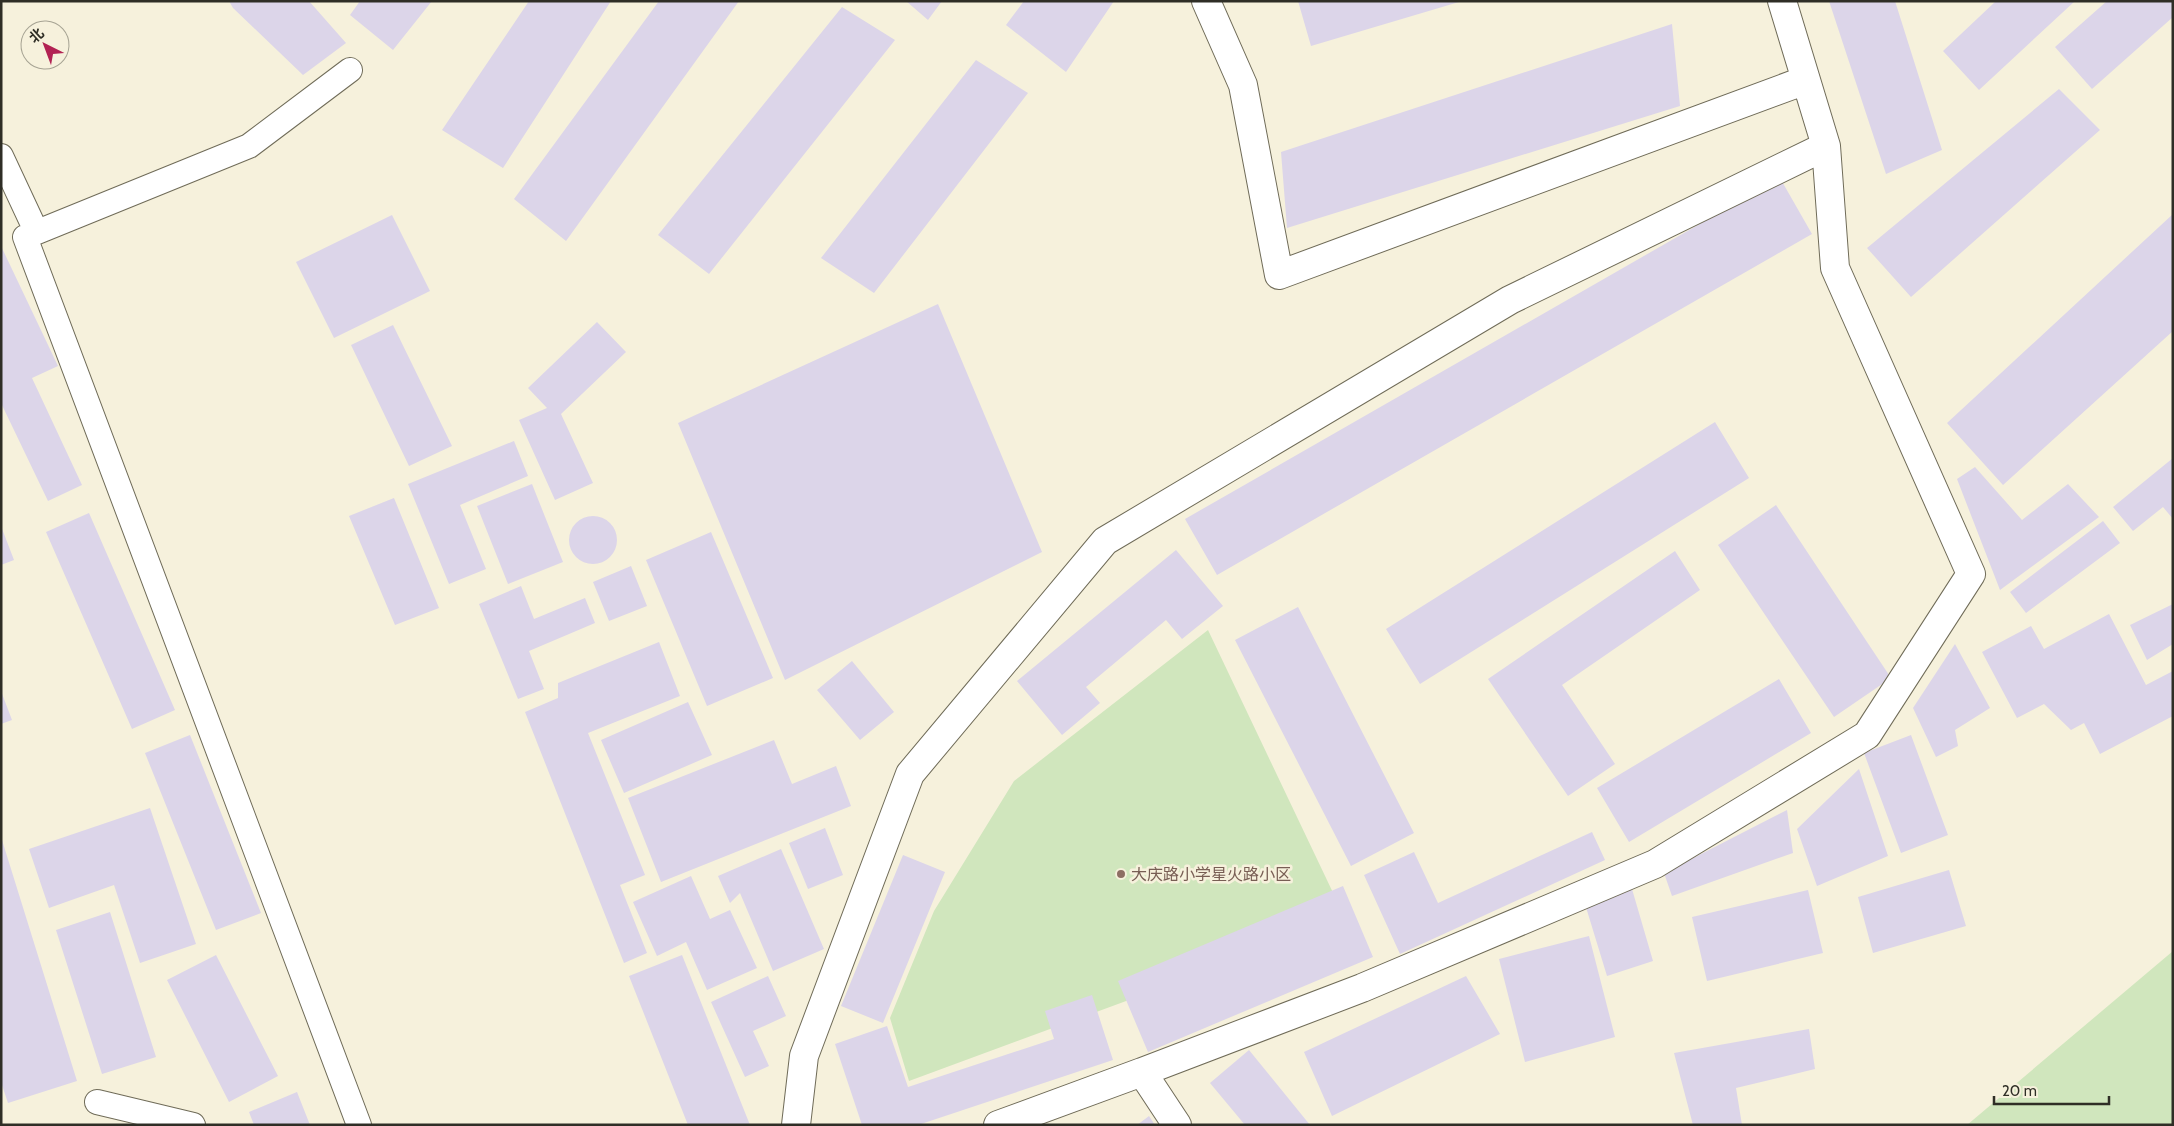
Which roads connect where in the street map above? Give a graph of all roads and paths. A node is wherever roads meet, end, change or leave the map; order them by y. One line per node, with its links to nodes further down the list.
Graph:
1 (1206, 1): 4 (street)
2 (1782, 1): 4 (street)
3 (350, 70): 7 (lane)
4 (1806, 80): 5 (street)
5 (1826, 146): 8 (street); 12 (street)
6 (1, 156): 7 (lane)
7 (36, 231): 11 (lane)
8 (1142, 1072): 13 (street); 14 (street)
9 (97, 1102): 10 (lane)
10 (193, 1125)
11 (358, 1125)
12 (796, 1125)
13 (998, 1125)
14 (1177, 1125)

